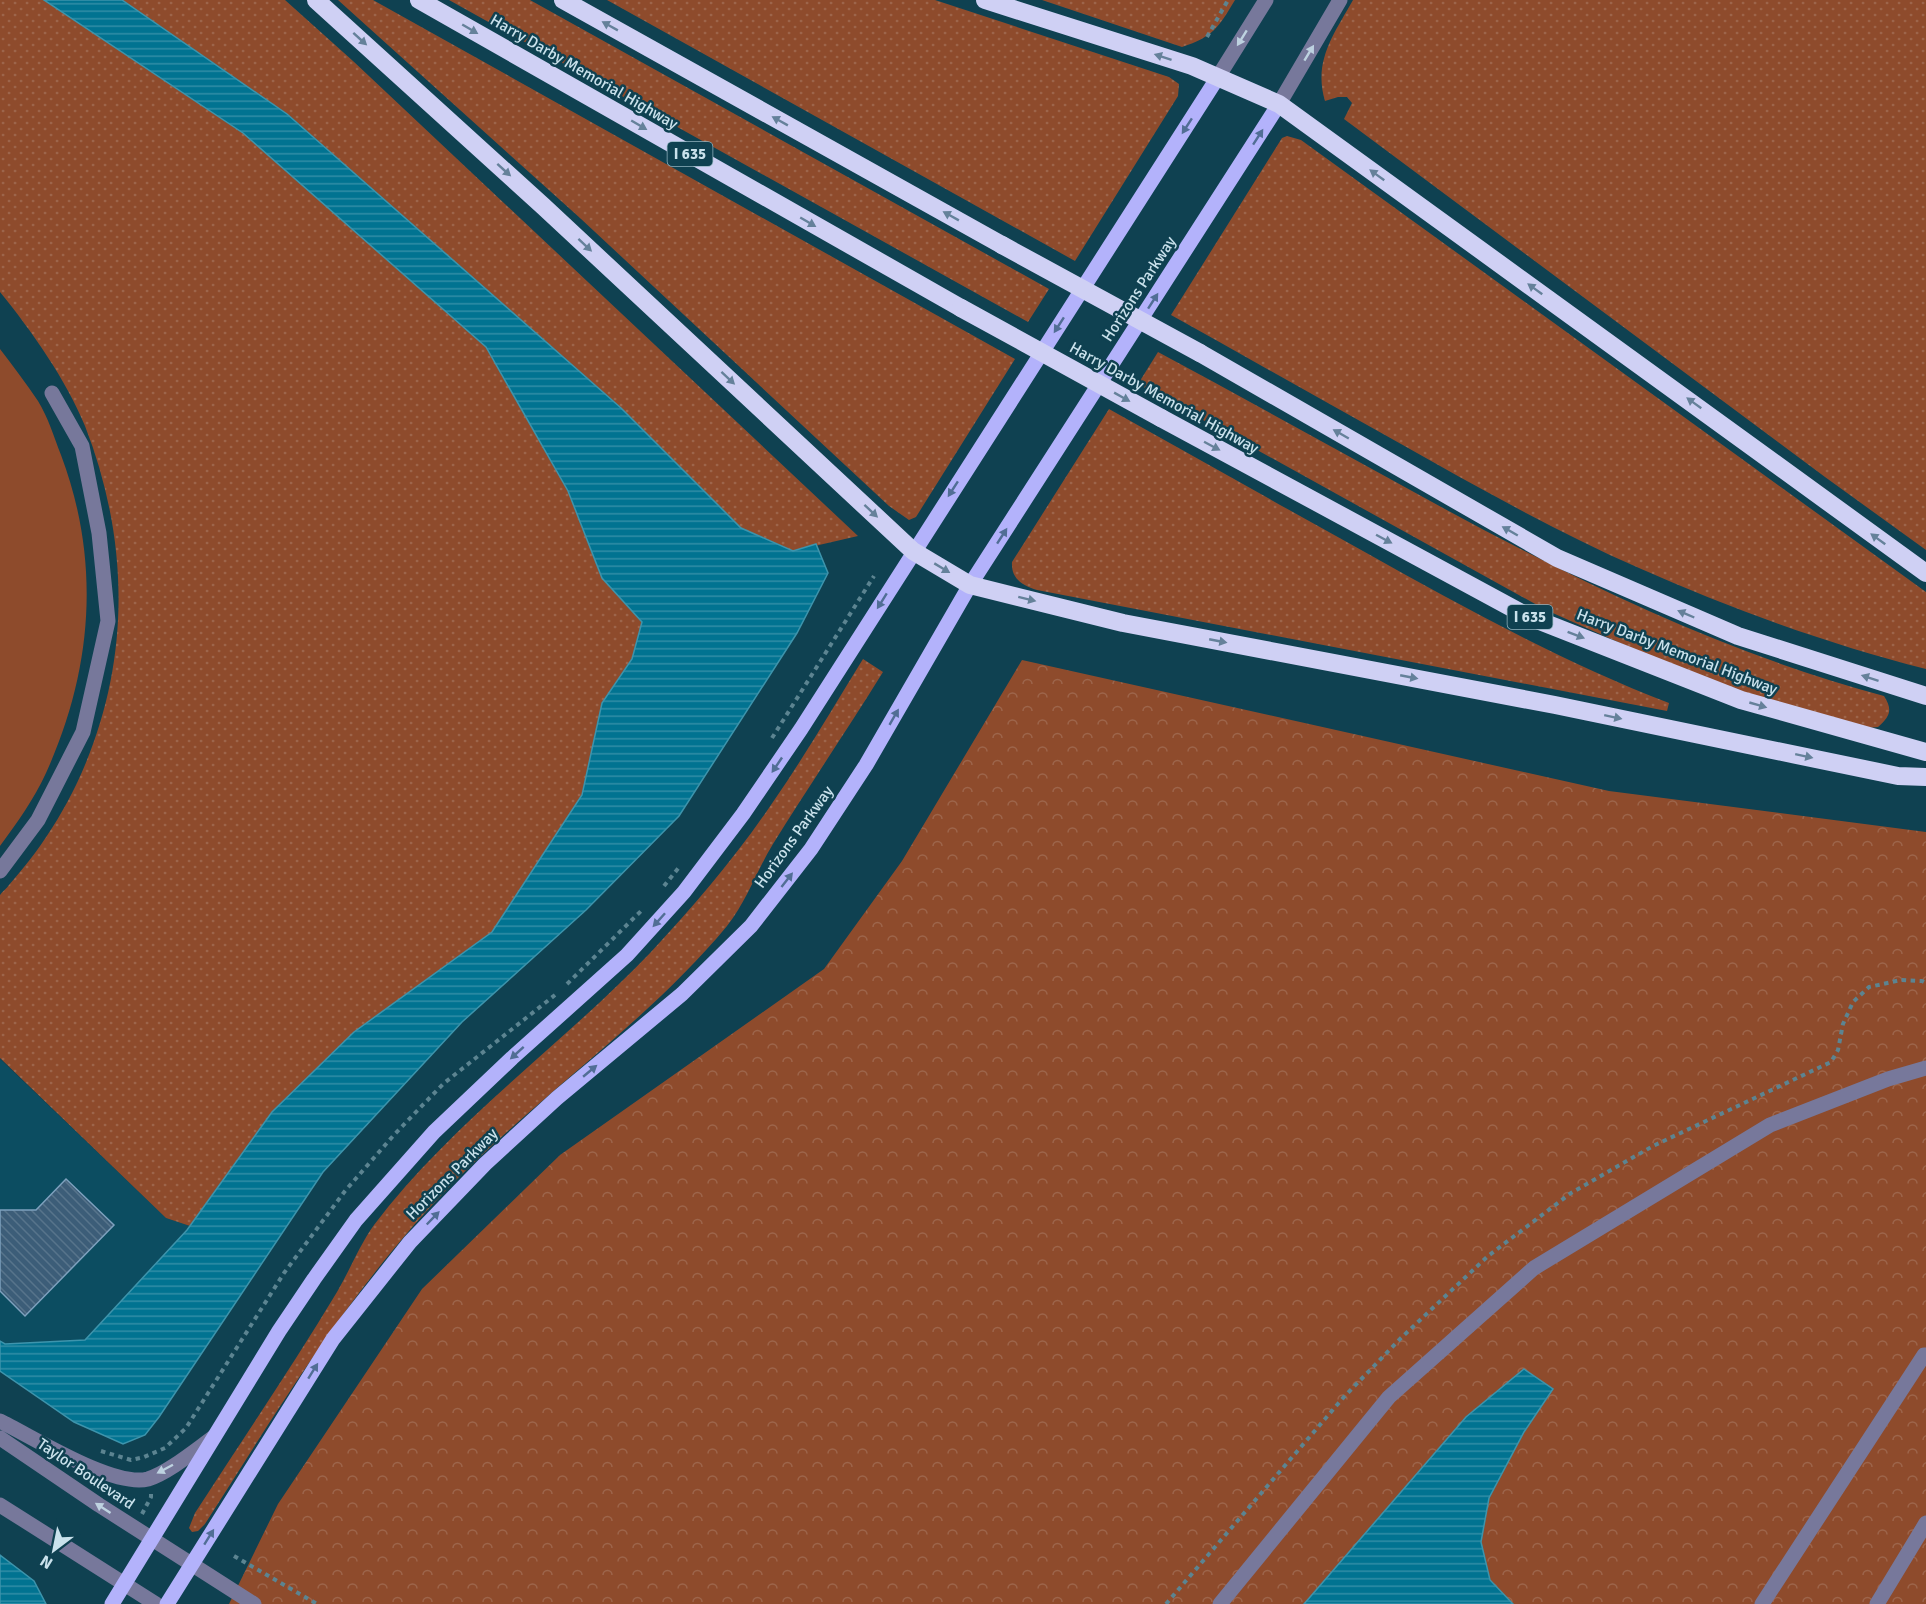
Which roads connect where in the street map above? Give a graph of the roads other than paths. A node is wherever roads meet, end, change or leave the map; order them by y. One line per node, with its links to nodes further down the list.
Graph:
1 (316, 0): 10 (highway, one-way to 10)
2 (419, 0): 14 (highway, Harry Darby Memorial Highway / I 635, one-way to 14, bridge)
3 (563, 0): 13 (highway, one-way to 3, bridge)
4 (985, 0): 7 (highway, one-way to 4)
5 (1266, 0): 7 (street, one-way to 7)
6 (1340, 0): 8 (street, Horizons Parkway, one-way to 6)
7 (1218, 76): 8 (highway); 10 (main road, one-way to 10)
8 (1279, 104): 11 (highway, one-way to 8); 12 (main road, Horizons Parkway, one-way to 8)
9 (52, 393): 16 (street)
10 (913, 551): 12 (highway, one-way to 12); 20 (main road, one-way to 20)
11 (1926, 573)
12 (970, 585): 15 (highway, one-way to 15); 25 (main road, Horizons Parkway, one-way to 12)
13 (1926, 696)
14 (1926, 752)
15 (1926, 777)
16 (0, 871)
17 (1926, 1068): 31 (street)
18 (1926, 1355): 32 (street)
19 (0, 1421): 20 (street, one-way to 19)
20 (214, 1437): 24 (main road)
21 (0, 1438): 24 (street, Taylor Boulevard, one-way to 21)
22 (0, 1505): 26 (street)
23 (1926, 1523): 33 (street)
24 (153, 1539): 25 (street, Taylor Boulevard); 26 (main road)
25 (192, 1565): 29 (main road, Horizons Parkway); 30 (street, Taylor Boulevard)
26 (124, 1584): 27 (main road); 28 (street)
27 (112, 1604)
28 (156, 1604)
29 (167, 1604)
30 (254, 1604)
31 (1220, 1604)
32 (1762, 1604)
33 (1877, 1604)

